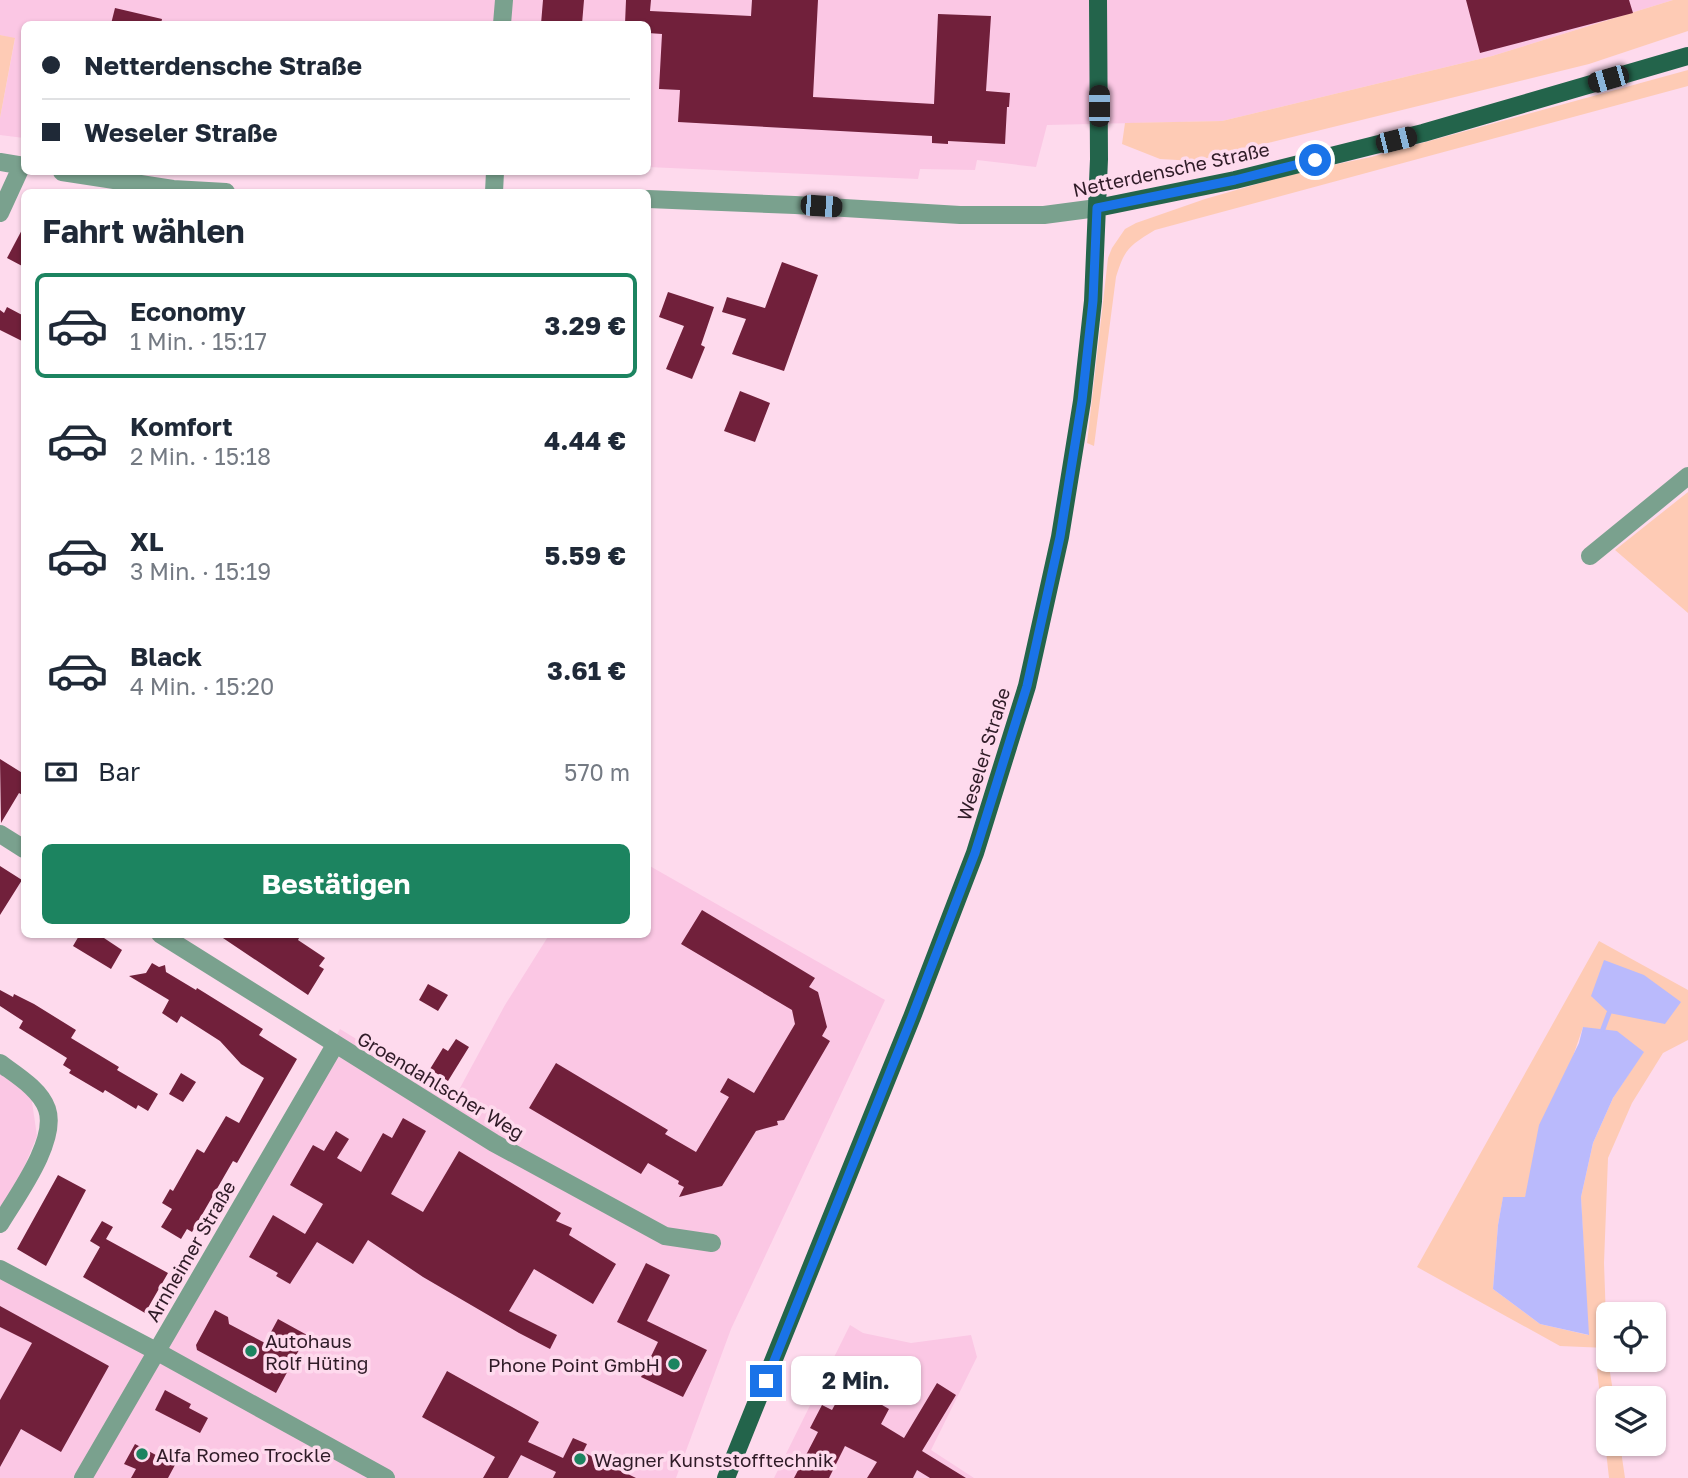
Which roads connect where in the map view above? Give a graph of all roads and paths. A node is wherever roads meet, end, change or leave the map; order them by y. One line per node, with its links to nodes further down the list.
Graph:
1 (504, 0): 3 (street)
2 (1098, 0): 11 (main road, Weseler Straße)
3 (502, 21)
4 (1688, 56): 11 (main road, Netterdensche Straße)
5 (0, 162): 6 (street)
6 (21, 166)
7 (21, 170): 12 (street)
8 (82, 175): 9 (street)
9 (173, 189)
10 (651, 199): 11 (street, Netterdensche Straße)
11 (1097, 208): 26 (main road, Weseler Straße)
12 (0, 213)
13 (1688, 476): 14 (street)
14 (1590, 556)
15 (0, 834): 16 (street)
16 (21, 847)
17 (166, 938): 18 (street, Groendahlscher Weg)
18 (335, 1045): 21 (street, Groendahlscher Weg); 23 (street, Arnheimer Straße)
19 (0, 1063): 20 (street)
20 (0, 1224)
21 (712, 1243)
22 (0, 1269): 23 (street)
23 (156, 1351): 24 (street, Arnheimer Straße); 25 (street)
24 (83, 1478)
25 (386, 1478)
26 (726, 1478)

